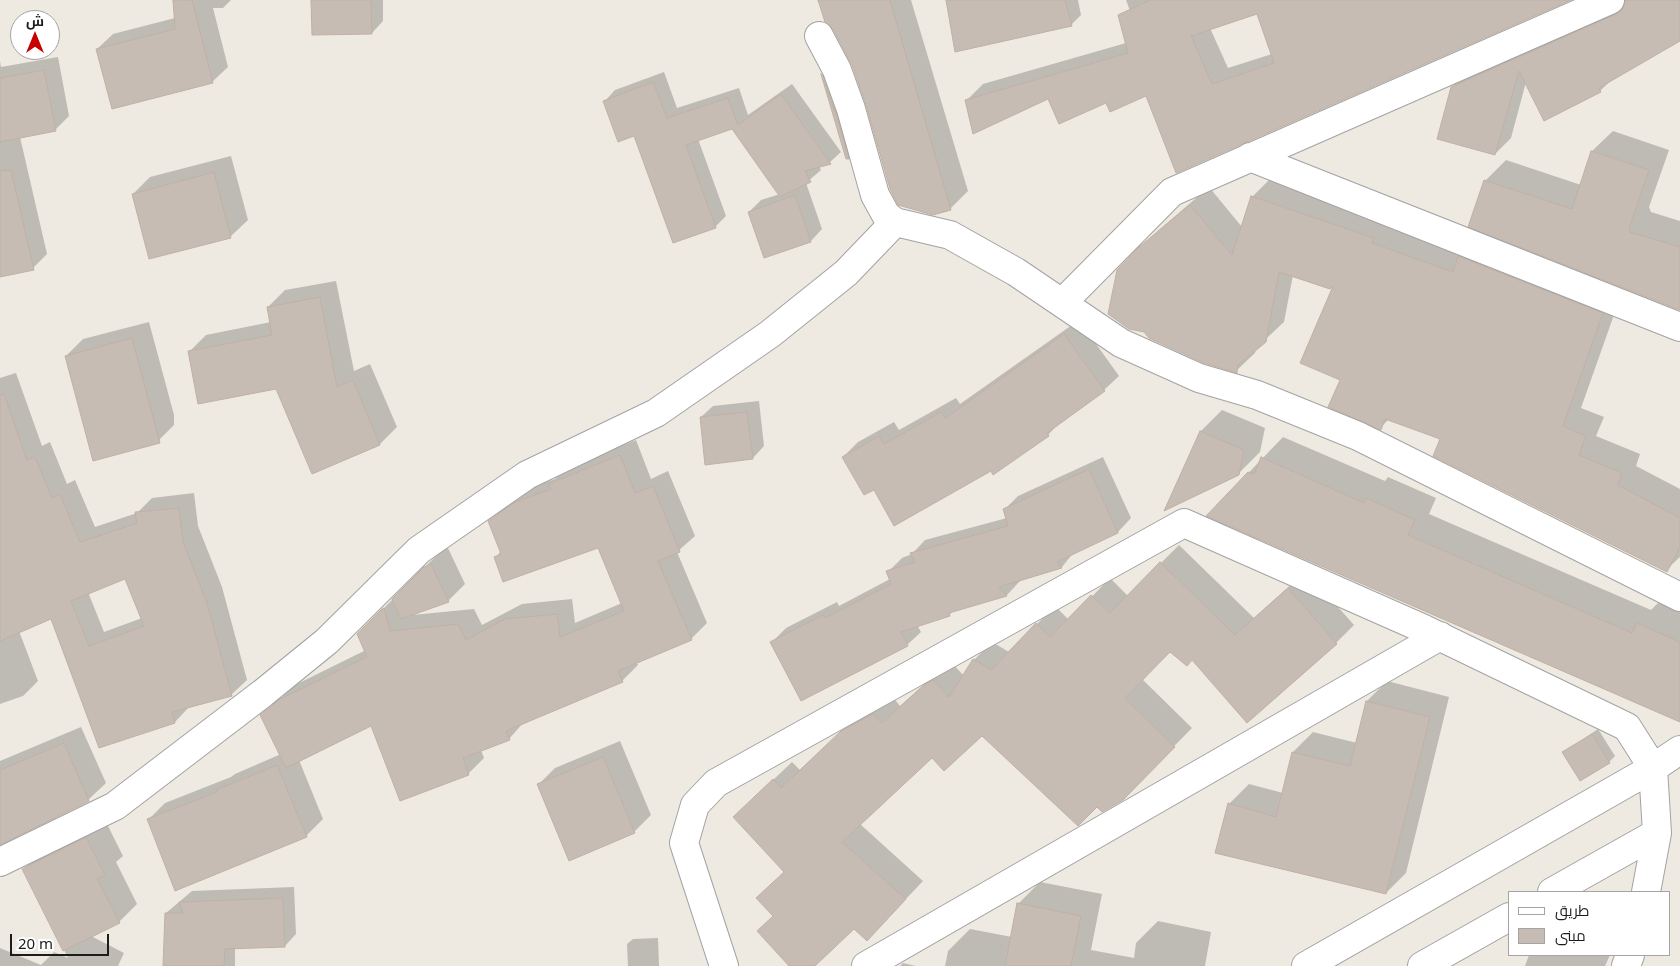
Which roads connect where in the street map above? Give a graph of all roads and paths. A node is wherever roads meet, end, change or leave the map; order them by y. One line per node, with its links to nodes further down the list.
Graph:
1 (1610, 0): 3 (street)
2 (819, 36): 4 (street)
3 (1250, 157): 5 (street); 6 (street)
4 (895, 222): 5 (street); 12 (street)
5 (1062, 304): 7 (street)
6 (1680, 327)
7 (1680, 597)
8 (1440, 636): 10 (street); 16 (street); 17 (street)
9 (1680, 750): 10 (street)
10 (1652, 768): 11 (street); 18 (street)
11 (1657, 833): 13 (street); 14 (street)
12 (0, 862)
13 (1554, 891)
14 (1646, 891)
15 (1508, 918): 19 (street)
16 (724, 966)
17 (866, 966)
18 (1306, 966)
19 (1422, 966)

